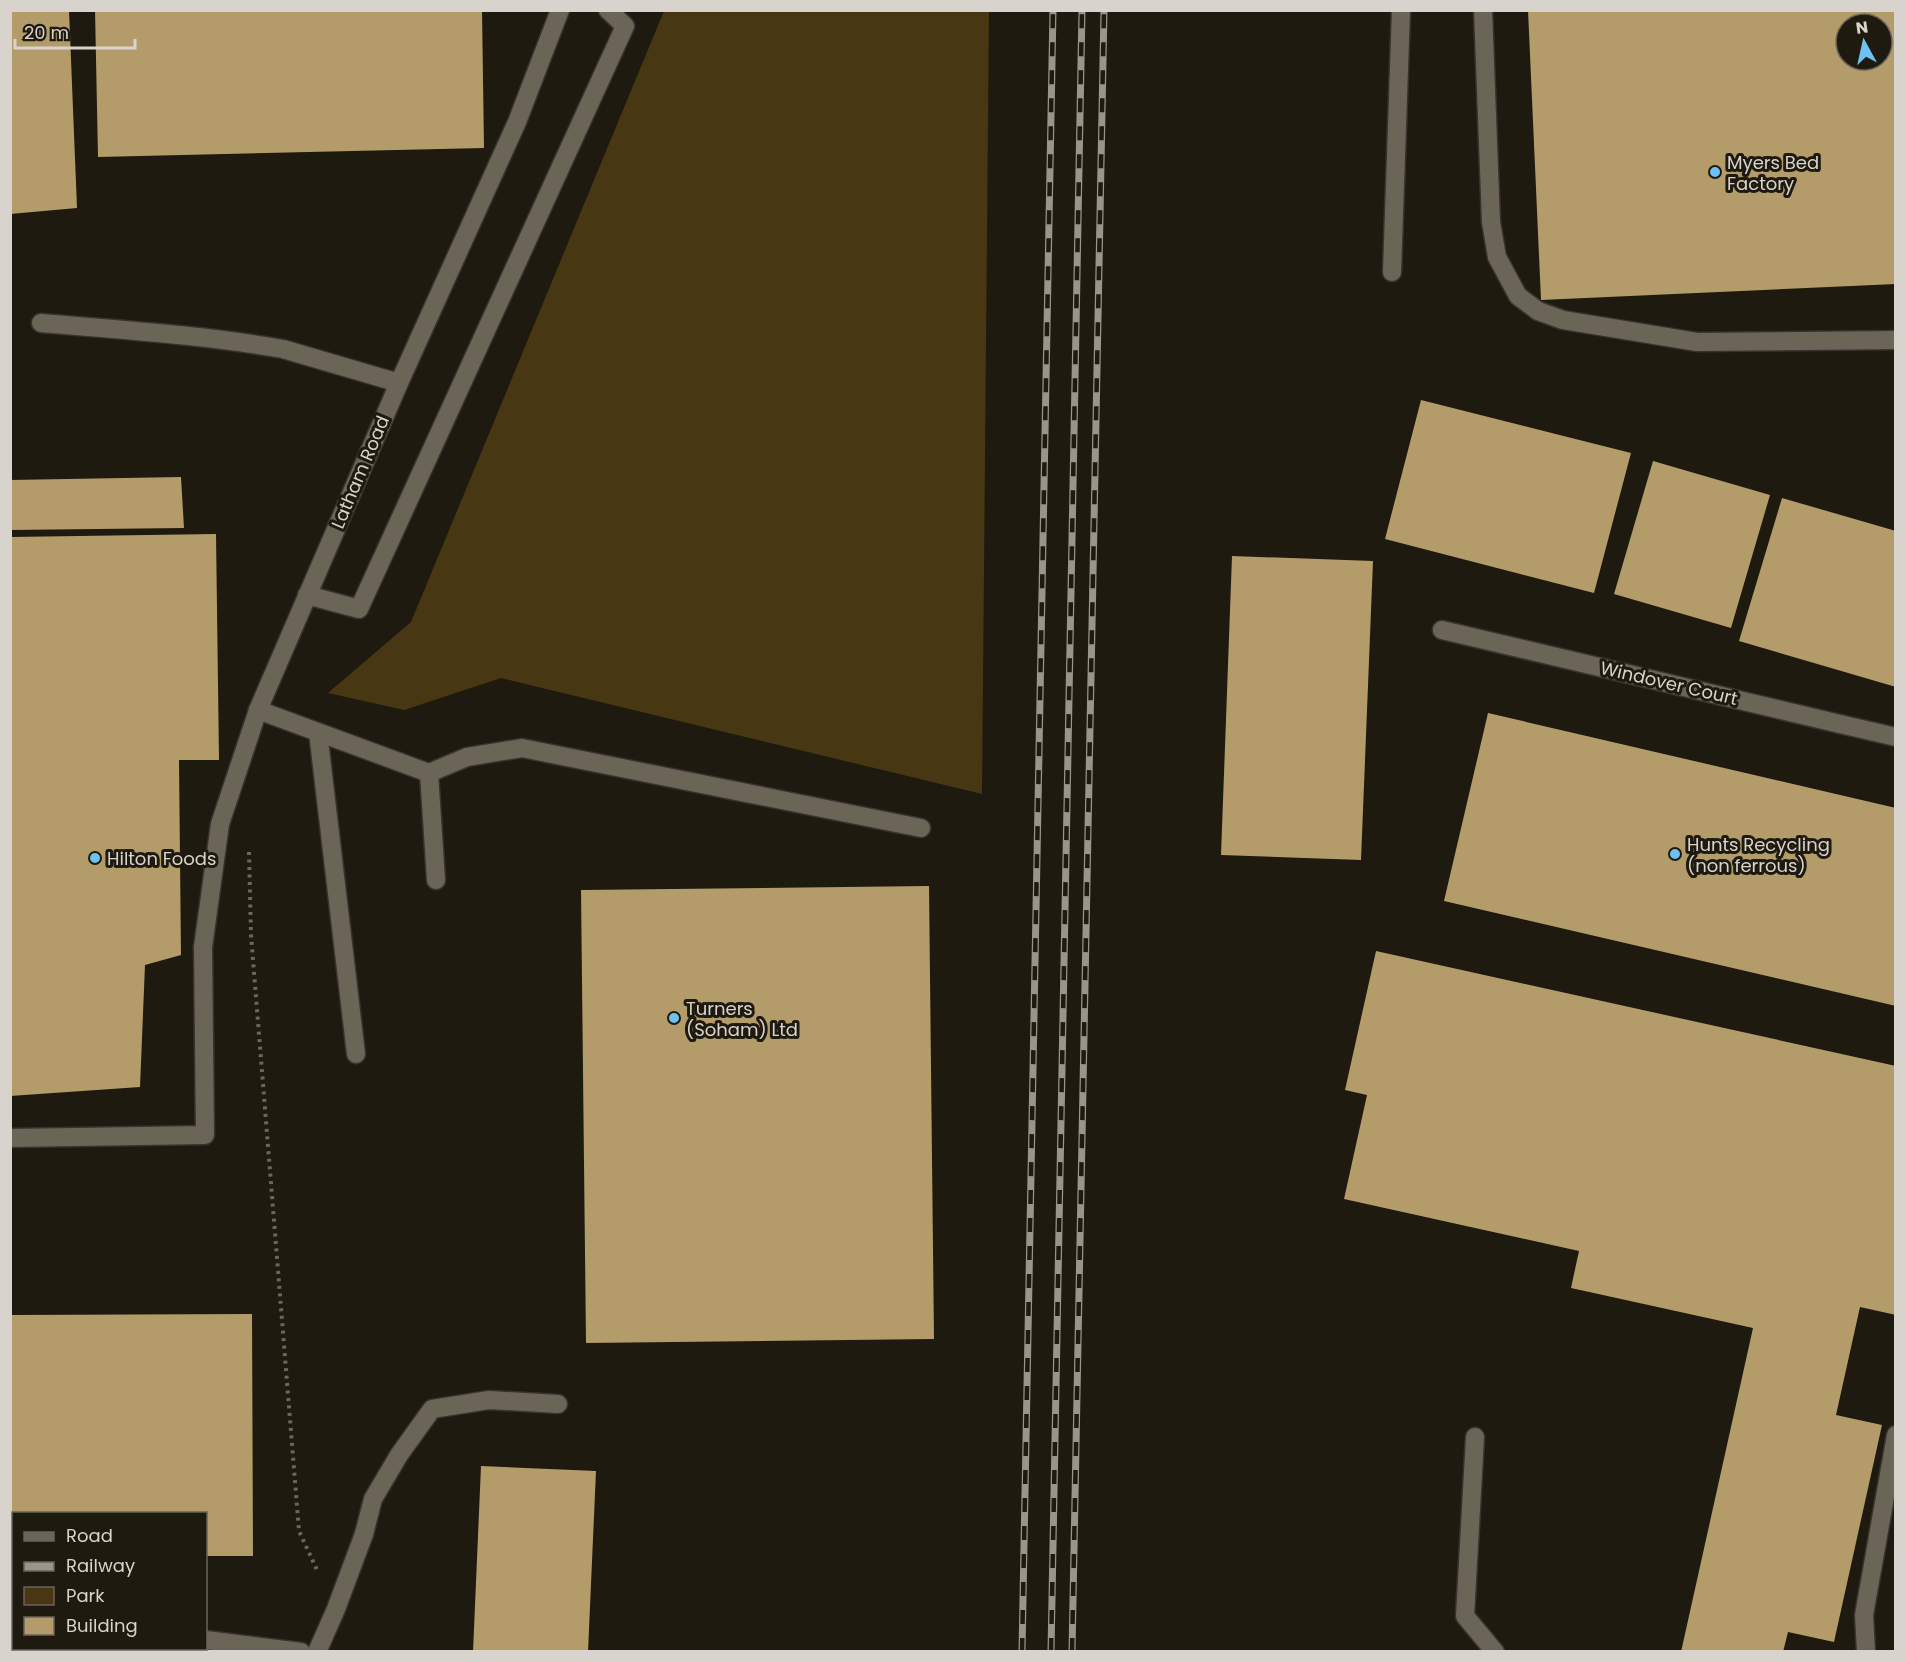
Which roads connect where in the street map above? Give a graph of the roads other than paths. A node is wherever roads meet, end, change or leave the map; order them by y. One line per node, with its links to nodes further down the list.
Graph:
1 (560, 10): 8 (street, Latham Road)
2 (608, 10): 9 (street)
3 (1401, 10): 5 (street)
4 (1484, 10): 7 (street)
5 (1392, 272)
6 (42, 323): 8 (street)
7 (1896, 340)
8 (399, 383): 9 (street, Latham Road)
9 (307, 595): 11 (street, Latham Road)
10 (1442, 630): 13 (street, Windover Court)
11 (258, 710): 12 (street); 18 (street, Latham Road)
12 (318, 732): 14 (street); 17 (street)
13 (1896, 737)
14 (429, 773): 15 (street); 16 (street)
15 (921, 828)
16 (436, 879)
17 (356, 1054)
18 (10, 1138)
19 (558, 1404): 24 (street)
20 (1896, 1436): 26 (street)
21 (1475, 1437): 25 (street)
22 (207, 1640): 23 (street)
23 (301, 1652)
24 (317, 1652)
25 (1495, 1652)
26 (1866, 1652)

